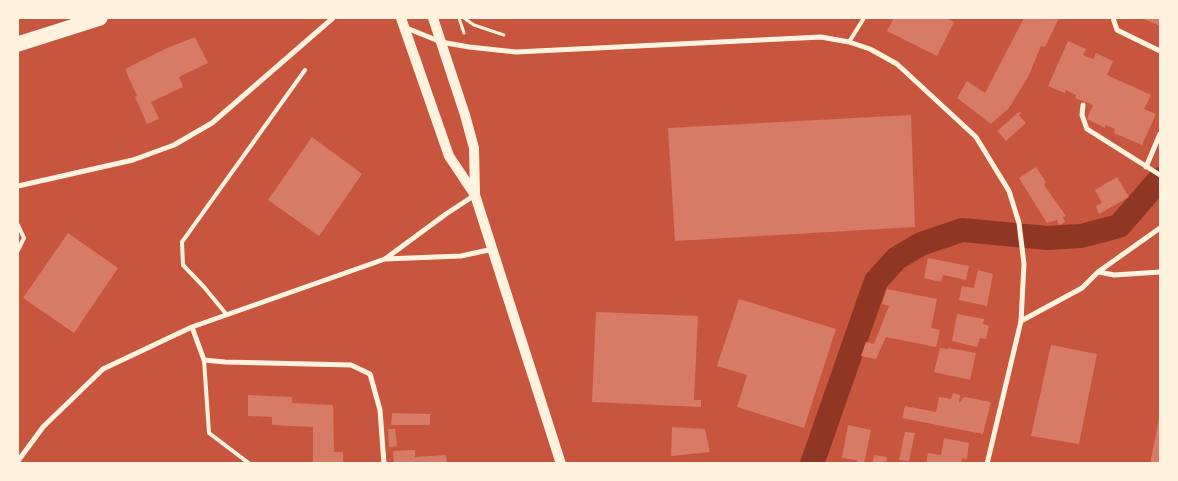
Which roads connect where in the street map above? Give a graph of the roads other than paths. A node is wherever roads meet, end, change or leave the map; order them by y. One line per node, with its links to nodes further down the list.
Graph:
1 (100, 18): 9 (highway)
2 (333, 18): 16 (street)
3 (433, 18): 7 (main road)
4 (864, 18): 8 (lane)
5 (1113, 18): 10 (street)
6 (403, 22): 7 (street); 17 (main road)
7 (441, 42): 8 (street); 17 (main road)
8 (849, 42): 26 (street)
9 (18, 44)
10 (1160, 51)
11 (304, 70): 25 (lane)
12 (1083, 105): 14 (street)
13 (1160, 134): 14 (street)
14 (1148, 168): 15 (street)
15 (1160, 175)
16 (18, 186)
17 (475, 195): 20 (main road); 22 (street)
18 (18, 225): 21 (lane)
19 (1160, 228): 23 (street)
20 (493, 249): 22 (street); 32 (main road)
21 (18, 250)
22 (385, 259): 25 (street)
23 (1098, 272): 24 (street); 26 (street)
24 (1160, 272)
25 (227, 315): 27 (street)
26 (1021, 321): 33 (street)
27 (192, 327): 28 (street); 29 (street)
28 (204, 360): 30 (lane); 31 (street)
29 (18, 461)
30 (250, 464)
31 (384, 464)
32 (561, 464)
33 (987, 464)

